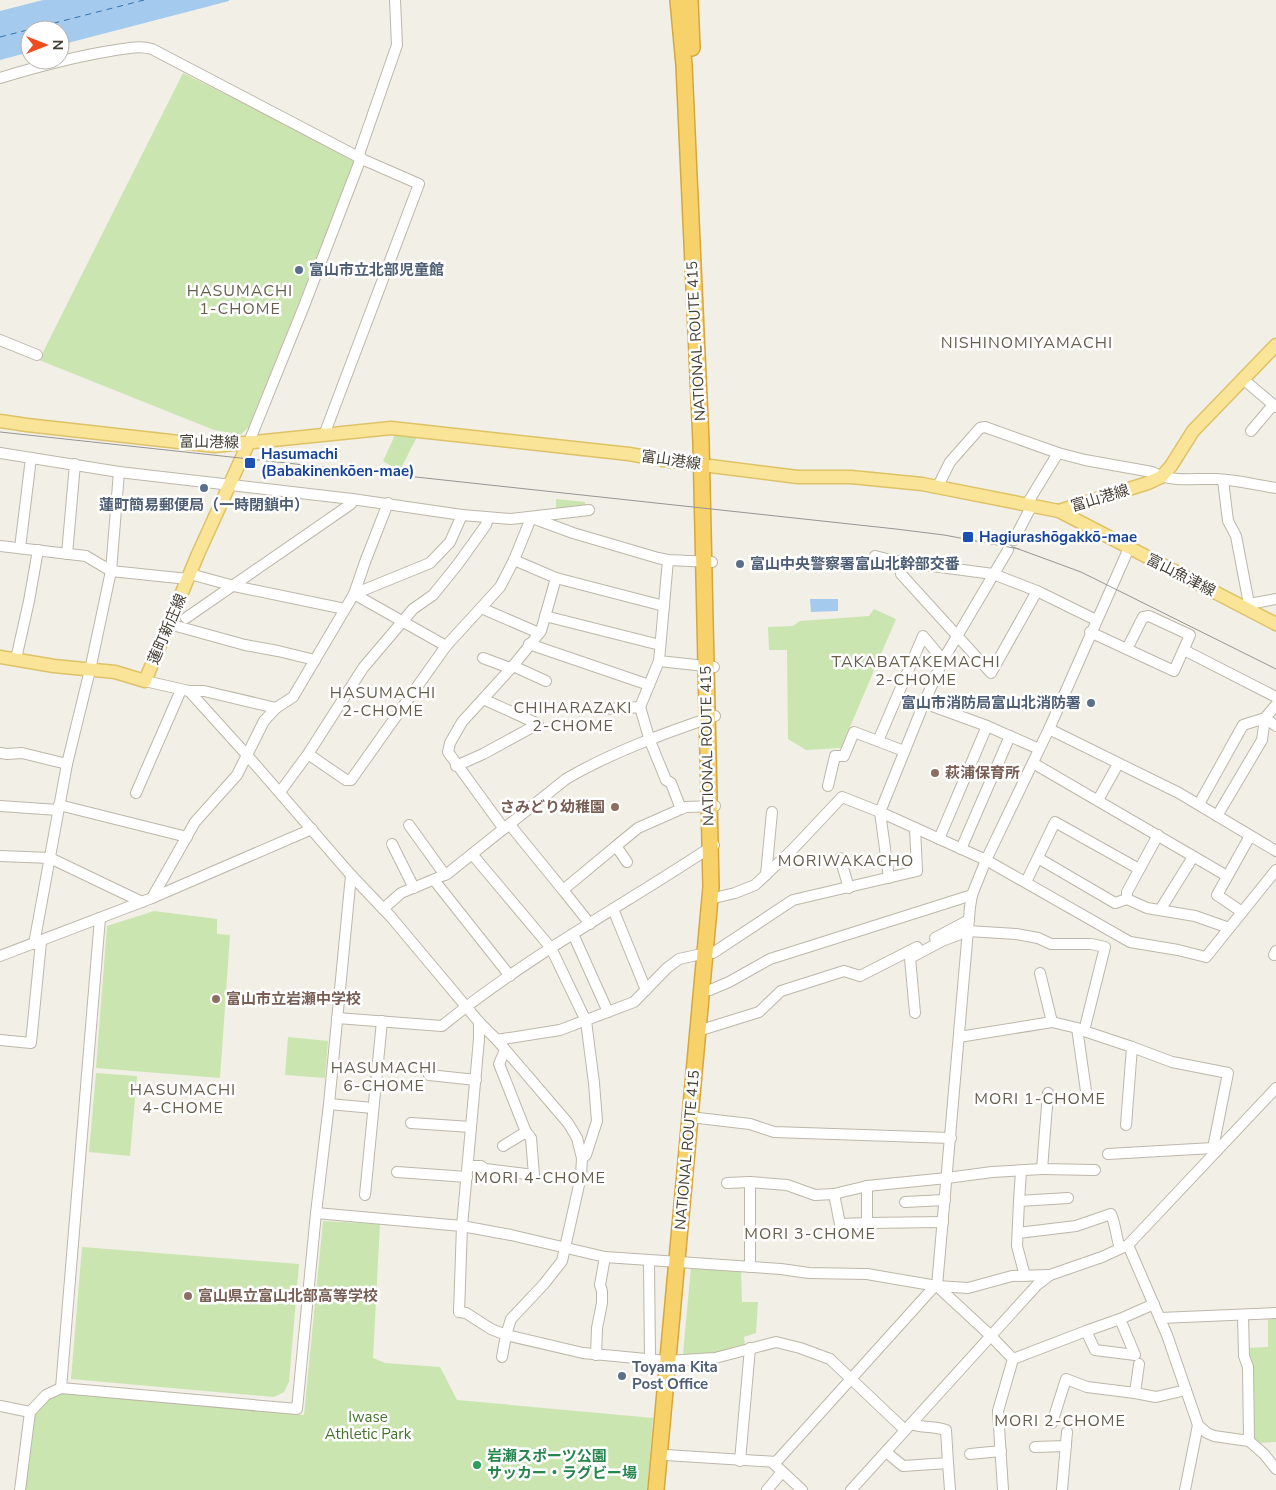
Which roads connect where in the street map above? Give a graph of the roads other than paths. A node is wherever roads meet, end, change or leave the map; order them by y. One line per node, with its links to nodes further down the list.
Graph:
1 (395, 0): 5 (street)
2 (678, 0): 19 (highway, NATIONAL ROUTE 415)
3 (690, 0): 19 (highway, NATIONAL ROUTE 415)
4 (0, 78): 5 (street)
5 (359, 158): 13 (street); 14 (street)
6 (0, 340): 8 (street)
7 (1276, 345): 9 (main road, 富山港線)
8 (38, 355)
9 (1243, 379): 10 (street); 21 (main road, 富山港線)
10 (1274, 406): 12 (street)
11 (0, 421): 14 (main road, 富山港線)
12 (1251, 431)
13 (324, 435): 14 (main road, 富山港線); 19 (main road, 富山港線)
14 (249, 442): 23 (main road, 蓮町新庄線)
15 (0, 453): 17 (street)
16 (1058, 453): 21 (street); 24 (street); 28 (street)
17 (31, 458): 18 (street); 36 (street)
18 (75, 464): 20 (street); 40 (street)
19 (706, 466): 24 (main road, 富山港線); 45 (highway, NATIONAL ROUTE 415)
20 (119, 472): 23 (street); 46 (street)
21 (1161, 477): 22 (street); 30 (main road, 富山港線)
22 (1224, 480): 25 (street); 55 (street)
23 (228, 485): 26 (street); 48 (main road, 蓮町新庄線)
24 (938, 486): 28 (main road, 富山港線)
25 (1276, 488)
26 (352, 499): 27 (street); 50 (street)
27 (388, 503): 31 (street); 52 (street)
28 (1029, 504): 30 (main road, 富山港線); 34 (street)
29 (589, 510): 33 (street)
30 (1059, 511): 37 (main road, 富山魚津線)
31 (462, 515): 32 (street); 52 (street)
32 (488, 518): 33 (street); 60 (street)
33 (531, 518): 42 (street); 43 (street)
34 (1014, 540)
35 (0, 546): 36 (street)
36 (20, 548): 38 (street)
37 (1129, 548): 55 (main road, 富山魚津線); 61 (street)
38 (38, 550): 40 (street); 74 (street)
39 (1008, 550): 47 (street)
40 (67, 554): 46 (street)
41 (875, 556): 44 (street)
42 (514, 560): 49 (street); 56 (street)
43 (668, 560): 45 (street); 54 (street)
44 (898, 561): 47 (street); 66 (street)
45 (708, 562): 79 (highway, NATIONAL ROUTE 415)
46 (111, 571): 48 (street); 80 (street)
47 (993, 574): 51 (street); 66 (street)
48 (189, 577): 50 (street); 62 (main road, 蓮町新庄線)
49 (556, 578): 54 (street); 58 (street)
50 (234, 586): 57 (street); 59 (street)
51 (1036, 591): 61 (street); 66 (street)
52 (354, 594): 57 (street); 60 (street)
53 (1276, 599): 55 (street)
54 (664, 606): 68 (street)
55 (1247, 606): 63 (main road, 富山魚津線)
56 (481, 608): 65 (street); 69 (street)
57 (345, 609): 75 (street)
58 (544, 616): 65 (street); 68 (street)
59 (186, 618)
60 (403, 620): 69 (street); 104 (street)
61 (1096, 620): 64 (street)
62 (169, 624): 75 (street); 82 (main road, 蓮町新庄線)
63 (1276, 624)
64 (1090, 632): 70 (street); 96 (street)
65 (539, 633): 67 (street)
66 (958, 635): 76 (street)
67 (529, 644): 78 (street); 83 (street)
68 (660, 645): 77 (street)
69 (446, 646): 104 (street)
70 (1127, 649): 71 (street); 71 (street)
71 (1184, 650): 85 (street)
72 (0, 657): 74 (main road, 蓮町新庄線)
73 (483, 658): 78 (street)
74 (16, 659): 80 (main road, 蓮町新庄線)
75 (315, 660): 90 (street)
76 (943, 660): 87 (street); 99 (street)
77 (659, 661): 79 (street); 83 (street)
78 (512, 667): 81 (street); 86 (street)
79 (710, 667): 92 (highway, NATIONAL ROUTE 415)
80 (90, 670): 82 (main road, 蓮町新庄線); 106 (street)
81 (546, 680)
82 (145, 681): 84 (street)
83 (649, 685): 89 (street)
84 (185, 691): 90 (street); 103 (street); 111 (street)
85 (1276, 697)
86 (483, 699): 108 (street); 108 (street)
87 (924, 703): 94 (street); 101 (street)
88 (1276, 705): 93 (street)
89 (640, 707): 91 (street); 98 (street)
90 (276, 708): 103 (street)
91 (611, 709)
92 (711, 718): 98 (street); 115 (highway, NATIONAL ROUTE 415)
93 (1264, 718): 95 (street); 113 (street); 120 (street)
94 (987, 726): 97 (street); 128 (street)
95 (1276, 726)
96 (1048, 730): 100 (street); 107 (street)
97 (1010, 736): 100 (street); 132 (street)
98 (650, 741): 117 (street); 122 (street)
99 (878, 741): 101 (street); 109 (street)
100 (1039, 749): 105 (street)
101 (904, 751): 119 (street)
102 (0, 753): 106 (street)
103 (246, 754): 110 (street); 127 (street)
104 (308, 754): 110 (street)
105 (1033, 763): 112 (street); 140 (street)
106 (67, 764): 116 (street)
107 (1118, 764): 112 (street); 113 (street)
108 (456, 766): 122 (street)
109 (828, 786)
110 (280, 792): 124 (street)
111 (136, 793)
112 (1098, 800): 125 (street)
113 (1199, 804): 120 (street)
114 (0, 806): 116 (street)
115 (712, 806): 117 (street); 130 (highway, NATIONAL ROUTE 415)
116 (59, 808): 127 (street); 137 (street)
117 (681, 809): 131 (street)
118 (772, 812): 146 (street)
119 (880, 812): 123 (street); 146 (street); 148 (street)
120 (1218, 816): 126 (street)
121 (408, 825): 145 (street)
122 (507, 827): 134 (street); 153 (street)
123 (915, 828): 128 (street); 148 (street)
124 (312, 829): 144 (street); 155 (street)
125 (1158, 835): 136 (street); 142 (street)
126 (1250, 836): 133 (street); 147 (street)
127 (187, 837): 155 (street)
128 (940, 839): 132 (street)
129 (392, 844): 151 (street)
130 (713, 845): 156 (highway, NATIONAL ROUTE 415); 160 (street)
131 (616, 846): 141 (street); 153 (street)
132 (961, 849): 140 (street)
133 (1276, 851)
134 (472, 854): 145 (street); 170 (street)
135 (0, 856): 137 (street)
136 (1193, 857): 147 (street); 161 (street)
137 (50, 858): 158 (street); 169 (street)
138 (840, 858): 152 (street)
139 (1038, 858): 142 (street); 150 (street); 157 (street)
140 (986, 860): 150 (street); 154 (street)
141 (627, 862)
142 (1139, 869): 157 (street)
143 (1276, 870): 162 (street)
144 (351, 875): 159 (street); 180 (street)
145 (445, 875): 149 (street)
146 (766, 875): 156 (street)
147 (1227, 876): 162 (street)
148 (889, 878): 152 (street)
149 (434, 880): 151 (street); 174 (street)
150 (1026, 882): 166 (street)
151 (414, 888): 159 (street)
152 (849, 888): 171 (street)
153 (563, 890): 165 (street)
154 (972, 895): 164 (street); 176 (street)
155 (152, 898): 158 (street)
156 (714, 899): 171 (highway, NATIONAL ROUTE 415)
157 (1127, 899): 161 (street)
158 (142, 902): 163 (street)
159 (383, 909): 177 (street)
160 (613, 909): 165 (street); 175 (street)
161 (1160, 910): 166 (street)
162 (1242, 912): 166 (street)
163 (100, 918): 169 (street); 255 (street)
164 (969, 920): 167 (street); 185 (street)
165 (590, 924): 168 (street)
166 (1229, 928)
167 (968, 931): 179 (street); 186 (street); 187 (street)
168 (573, 934): 170 (street); 178 (street)
169 (37, 943): 172 (street); 188 (street)
170 (551, 948): 174 (street); 181 (street)
171 (709, 952): 175 (street); 176 (highway, NATIONAL ROUTE 415)
172 (0, 956)
173 (1040, 973): 184 (street)
174 (510, 976): 177 (street)
175 (646, 990): 178 (street)
176 (706, 991): 185 (highway, NATIONAL ROUTE 415)
177 (466, 1006): 182 (street); 183 (street)
178 (608, 1012): 181 (street)
179 (915, 1013)
180 (337, 1018): 182 (street); 197 (street)
181 (586, 1020): 189 (street); 208 (street)
182 (382, 1021): 198 (street)
183 (479, 1022): 189 (street); 193 (street)
184 (1052, 1022): 186 (street); 187 (street)
185 (702, 1030): 199 (highway, NATIONAL ROUTE 415)
186 (1081, 1030): 190 (street); 196 (street)
187 (959, 1037): 204 (street)
188 (0, 1040)
189 (497, 1040): 191 (street)
190 (1132, 1047): 201 (street); 206 (street)
191 (505, 1050): 203 (street); 208 (street)
192 (429, 1075): 193 (street)
193 (476, 1080): 202 (street)
194 (1276, 1088): 206 (street)
195 (1048, 1093): 210 (street)
196 (1087, 1098)
197 (329, 1104): 198 (street); 225 (street)
198 (374, 1108): 220 (street)
199 (694, 1117): 204 (street); 234 (highway, NATIONAL ROUTE 415)
200 (411, 1123): 202 (street)
201 (1126, 1125)
202 (471, 1127): 209 (street)
203 (526, 1132): 205 (street); 209 (street)
204 (951, 1138): 215 (street)
205 (503, 1146)
206 (1215, 1150): 207 (street); 230 (street)
207 (1108, 1154)
208 (582, 1158): 231 (street)
209 (468, 1166): 214 (street)
210 (1042, 1169): 211 (street); 212 (street)
211 (1095, 1170)
212 (1021, 1171): 215 (street); 223 (street)
213 (397, 1172): 214 (street)
214 (467, 1177): 228 (street)
215 (947, 1178): 218 (street); 222 (street)
216 (750, 1182): 217 (street); 219 (street); 235 (street)
217 (727, 1183)
218 (867, 1186): 219 (street); 226 (street)
219 (834, 1194): 226 (street)
220 (365, 1195)
221 (1068, 1198): 223 (street)
222 (945, 1200): 224 (street); 227 (street)
223 (1019, 1201): 229 (street)
224 (904, 1202)
225 (316, 1213): 228 (street); 255 (street)
226 (867, 1222): 227 (street)
227 (943, 1222): 238 (street)
228 (462, 1226): 231 (street); 245 (street)
229 (1018, 1233): 230 (street); 237 (street)
230 (1124, 1247): 236 (street); 239 (street)
231 (565, 1248): 232 (street); 245 (street)
232 (605, 1257): 233 (street); 248 (street)
233 (648, 1261): 234 (street); 250 (street)
234 (680, 1263): 235 (street); 252 (highway, NATIONAL ROUTE 415)
235 (750, 1267): 238 (street)
236 (1050, 1275): 237 (street); 246 (street)
237 (1025, 1276): 238 (street)
238 (937, 1286): 246 (street); 254 (street)
239 (1154, 1304): 242 (street); 243 (street)
240 (1276, 1313): 241 (street)
241 (1243, 1315): 242 (street); 264 (street)
242 (1160, 1318): 256 (street)
243 (1120, 1319): 244 (street); 244 (street)
244 (1086, 1332): 251 (street)
245 (506, 1335): 248 (street); 249 (street)
246 (991, 1336): 251 (street); 262 (street)
247 (750, 1348): 252 (street); 254 (street); 271 (street)
248 (596, 1354): 250 (street)
249 (502, 1357)
250 (650, 1359): 252 (street)
251 (1013, 1359): 267 (street)
252 (671, 1361): 270 (highway, NATIONAL ROUTE 415); 277 (highway, NATIONAL ROUTE 415)
253 (1139, 1364): 257 (street)
254 (852, 1378): 262 (street); 272 (street)
255 (61, 1388): 259 (street)
256 (1186, 1390): 257 (street); 261 (street)
257 (1135, 1393): 260 (street)
258 (0, 1406): 259 (street)
259 (30, 1412): 276 (street)
260 (1052, 1423)
261 (1198, 1425): 264 (street); 285 (street)
262 (908, 1427): 268 (street); 273 (street)
263 (1067, 1432): 265 (street)
264 (1249, 1441): 274 (street)
265 (1066, 1446): 266 (street); 284 (street)
266 (1035, 1447)
267 (1001, 1451): 269 (street); 283 (street)
268 (886, 1452): 273 (street); 281 (street)
269 (970, 1454)
270 (666, 1455): 271 (street); 278 (highway, NATIONAL ROUTE 415)
271 (740, 1461): 272 (street)
272 (773, 1463): 275 (street)
273 (948, 1463): 282 (street)
274 (1276, 1469)
275 (782, 1472): 279 (street); 280 (street)
276 (20, 1490)
277 (656, 1490)
278 (663, 1490)
279 (767, 1490)
280 (802, 1490)
281 (851, 1490)
282 (950, 1490)
283 (1003, 1490)
284 (1062, 1490)
285 (1185, 1490)

